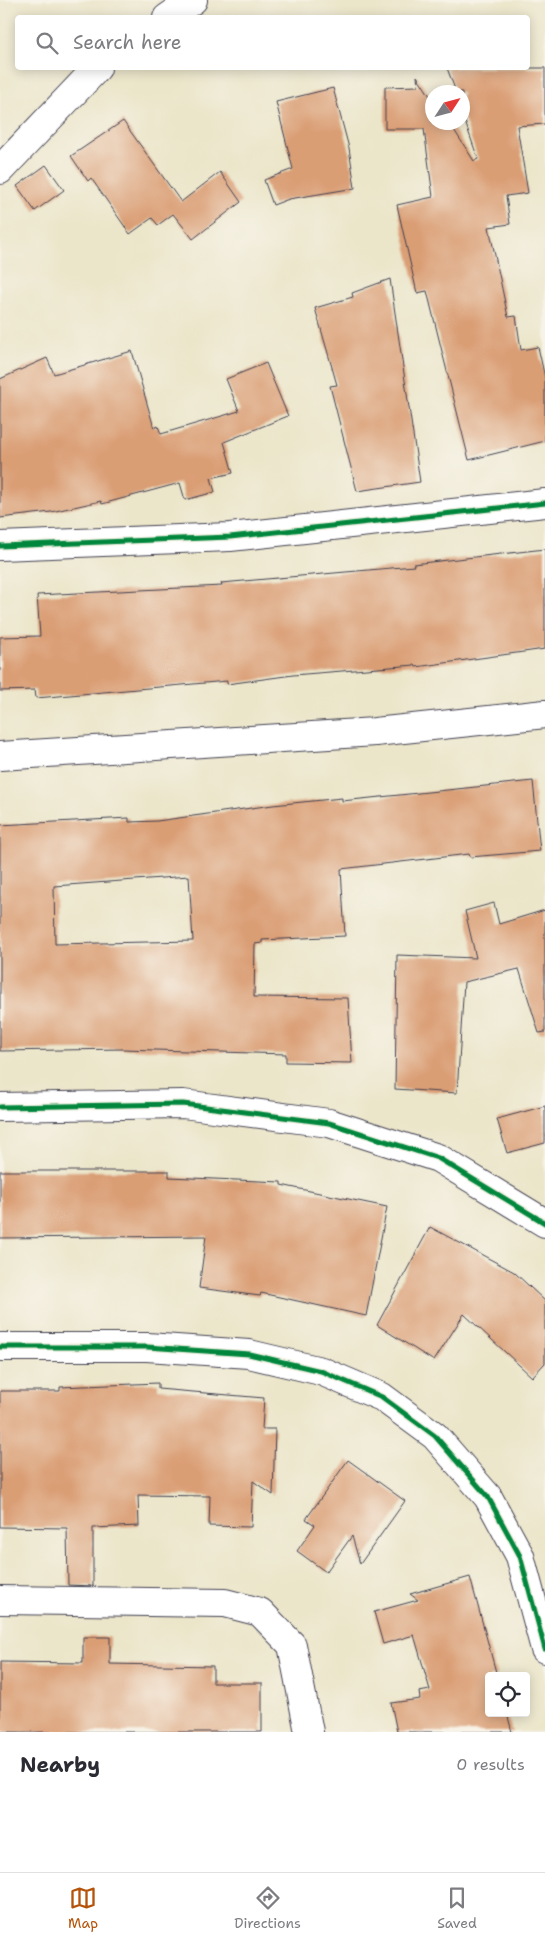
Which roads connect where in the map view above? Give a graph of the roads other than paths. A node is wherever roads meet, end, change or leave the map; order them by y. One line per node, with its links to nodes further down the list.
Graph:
1 (193, 0): 2 (street)
2 (171, 15)
3 (95, 70): 4 (street)
4 (0, 170)
5 (545, 502): 6 (street)
6 (0, 546)
7 (545, 714): 8 (street)
8 (0, 756)
9 (0, 1107): 10 (street)
10 (545, 1223)
11 (0, 1347): 13 (street)
12 (0, 1600): 14 (street)
13 (545, 1649)
14 (309, 1732)

